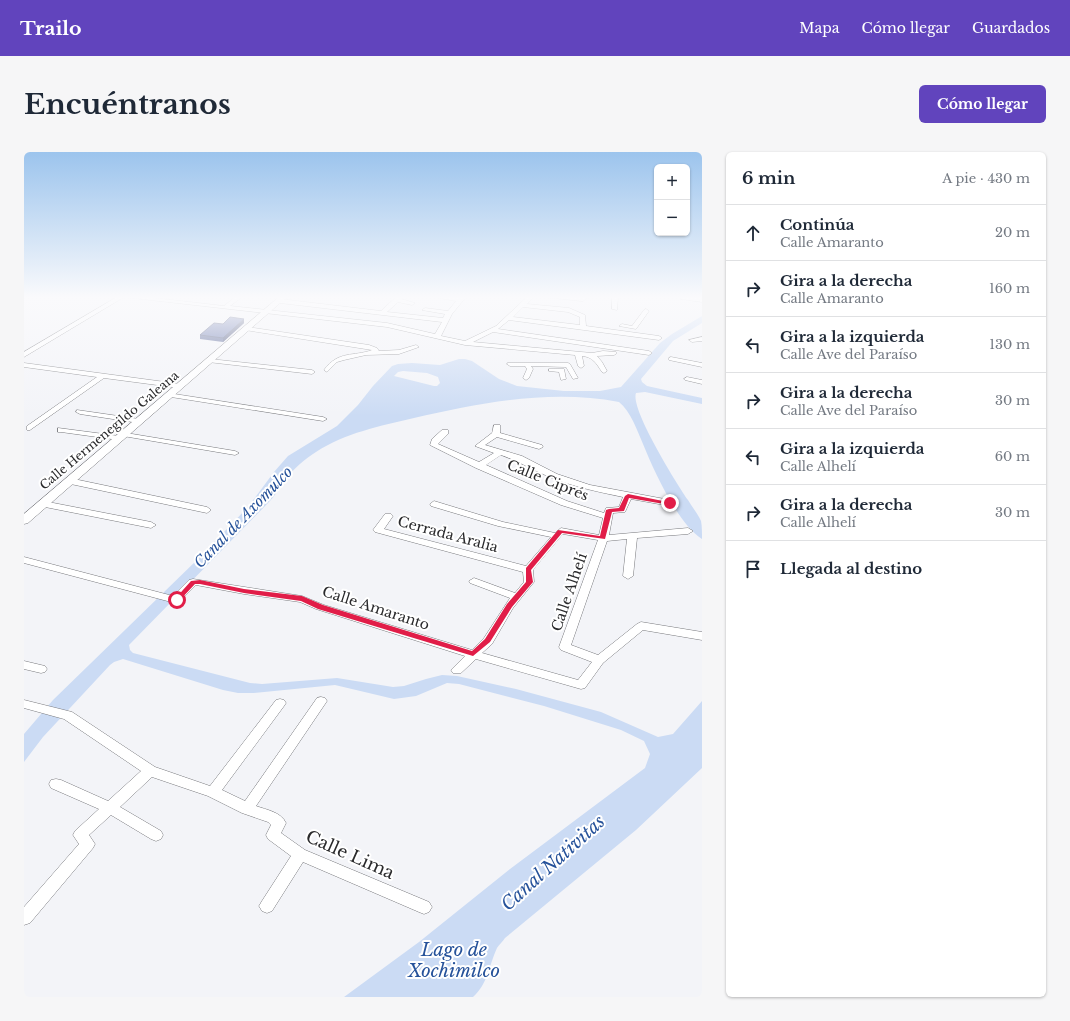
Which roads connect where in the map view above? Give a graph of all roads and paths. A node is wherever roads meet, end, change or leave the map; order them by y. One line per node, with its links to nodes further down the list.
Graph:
1 (57, 336): 18 (street)
2 (238, 336): 21 (street, Calle Hermenegildo Galeana)
3 (297, 336): 14 (street)
4 (479, 336): 11 (street)
5 (536, 336): 15 (street)
6 (650, 336): 8 (street)
7 (436, 337): 11 (street)
8 (659, 338)
9 (692, 340): 10 (street)
10 (702, 340)
11 (465, 343): 13 (street)
12 (416, 347): 14 (street)
13 (543, 351): 16 (street); 23 (street)
14 (376, 353): 28 (street)
15 (649, 353)
16 (578, 354): 19 (street); 26 (street)
17 (614, 354): 19 (street)
18 (24, 356)
19 (592, 356): 29 (street)
20 (671, 359): 25 (street)
21 (210, 361): 30 (street); 37 (street, Calle Hermenegildo Galeana)
22 (510, 364): 27 (street)
23 (543, 364): 27 (street); 33 (street)
24 (24, 365): 31 (street)
25 (702, 365)
26 (582, 366)
27 (528, 367): 32 (street); 34 (street)
28 (327, 370)
29 (604, 371)
30 (312, 372)
31 (102, 376): 37 (street); 42 (street)
32 (526, 378)
33 (575, 378)
34 (563, 379)
35 (687, 379): 36 (street)
36 (702, 382)
37 (180, 386): 38 (street, Calle Hermenegildo Galeana)
38 (170, 395): 40 (street); 41 (street, Calle Hermenegildo Galeana)
39 (80, 412): 41 (street)
40 (323, 420)
41 (139, 421): 45 (street, Calle Hermenegildo Galeana)
42 (30, 428)
43 (62, 430): 45 (street)
44 (445, 432): 49 (street, Calle Ciprés)
45 (121, 436): 47 (street); 50 (street, Calle Hermenegildo Galeana)
46 (539, 447): 48 (street)
47 (234, 453)
48 (499, 453): 49 (street); 51 (street)
49 (479, 466): 57 (street, Calle Ciprés)
50 (69, 481): 53 (street, Calle Hermenegildo Galeana); 55 (street)
51 (628, 496): 52 (street); 57 (street)
52 (670, 503)
53 (42, 504): 58 (street, Calle Hermenegildo Galeana); 59 (street)
54 (434, 504): 61 (street)
55 (207, 510)
56 (388, 516): 65 (street, Cerrada Aralia)
57 (608, 517): 63 (street, Calle Alhelí)
58 (24, 520)
59 (150, 525)
60 (688, 531): 62 (street)
61 (558, 536): 63 (street); 65 (street)
62 (632, 537): 63 (street); 66 (street)
63 (603, 538): 71 (street, Calle Alhelí)
64 (24, 560): 70 (street, Calle Amaranto)
65 (528, 570): 68 (street)
66 (628, 576)
67 (474, 581): 68 (street)
68 (516, 597): 70 (street)
69 (702, 636): 71 (street, Calle Amaranto)
70 (473, 654): 71 (street, Calle Amaranto); 74 (street)
71 (599, 660)
72 (24, 665): 73 (street)
73 (41, 669)
74 (457, 670)
75 (321, 701): 82 (street)
76 (280, 703): 80 (street)
77 (24, 704): 78 (street, Calle Lima)
78 (150, 771): 80 (street, Calle Lima); 81 (street)
79 (56, 784): 81 (street)
80 (213, 792): 82 (street, Calle Lima)
81 (109, 807): 83 (street); 87 (street)
82 (247, 809): 84 (street, Calle Lima)
83 (156, 835)
84 (300, 854): 85 (street); 86 (street, Calle Lima)
85 (267, 906)
86 (424, 907)
87 (24, 918)

